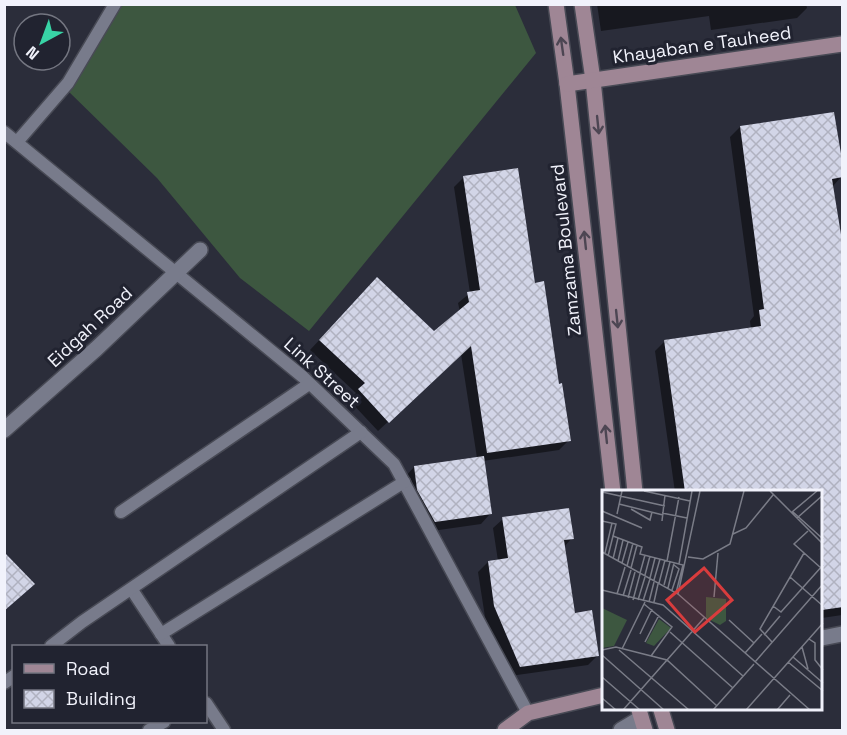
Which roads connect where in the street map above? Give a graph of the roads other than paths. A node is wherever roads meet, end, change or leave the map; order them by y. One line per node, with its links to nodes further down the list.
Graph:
1 (115, 4): 8 (lane)
2 (556, 4): 6 (main road, Zamzama Boulevard, one-way to 2)
3 (582, 4): 5 (main road)
4 (843, 44): 5 (main road, Khayaban e Tauheed)
5 (593, 80): 6 (main road, Khayaban e Tauheed); 16 (main road, one-way to 16)
6 (567, 84): 15 (main road, Zamzama Boulevard, one-way to 6)
7 (4, 132): 8 (lane, Link Street)
8 (17, 142): 10 (lane, Link Street)
9 (200, 250): 10 (street, Eidgah Road)
10 (176, 273): 11 (lane, Link Street); 12 (street, Eidgah Road)
11 (309, 384): 13 (lane, Link Street); 17 (lane)
12 (4, 430)
13 (361, 432): 14 (lane, Link Street); 18 (lane)
14 (404, 482): 19 (lane); 27 (lane, Link Street)
15 (612, 490)
16 (635, 490)
17 (121, 512)
18 (132, 590): 19 (lane); 22 (lane)
19 (161, 634): 23 (lane)
20 (843, 634): 21 (street)
21 (823, 638)
22 (52, 645)
23 (168, 645)
24 (602, 695): 27 (main road)
25 (207, 704): 29 (lane)
26 (661, 711): 32 (main road)
27 (528, 713): 30 (main road)
28 (642, 719): 31 (street)
29 (224, 730)
30 (505, 730)
31 (621, 730)
32 (666, 730)

